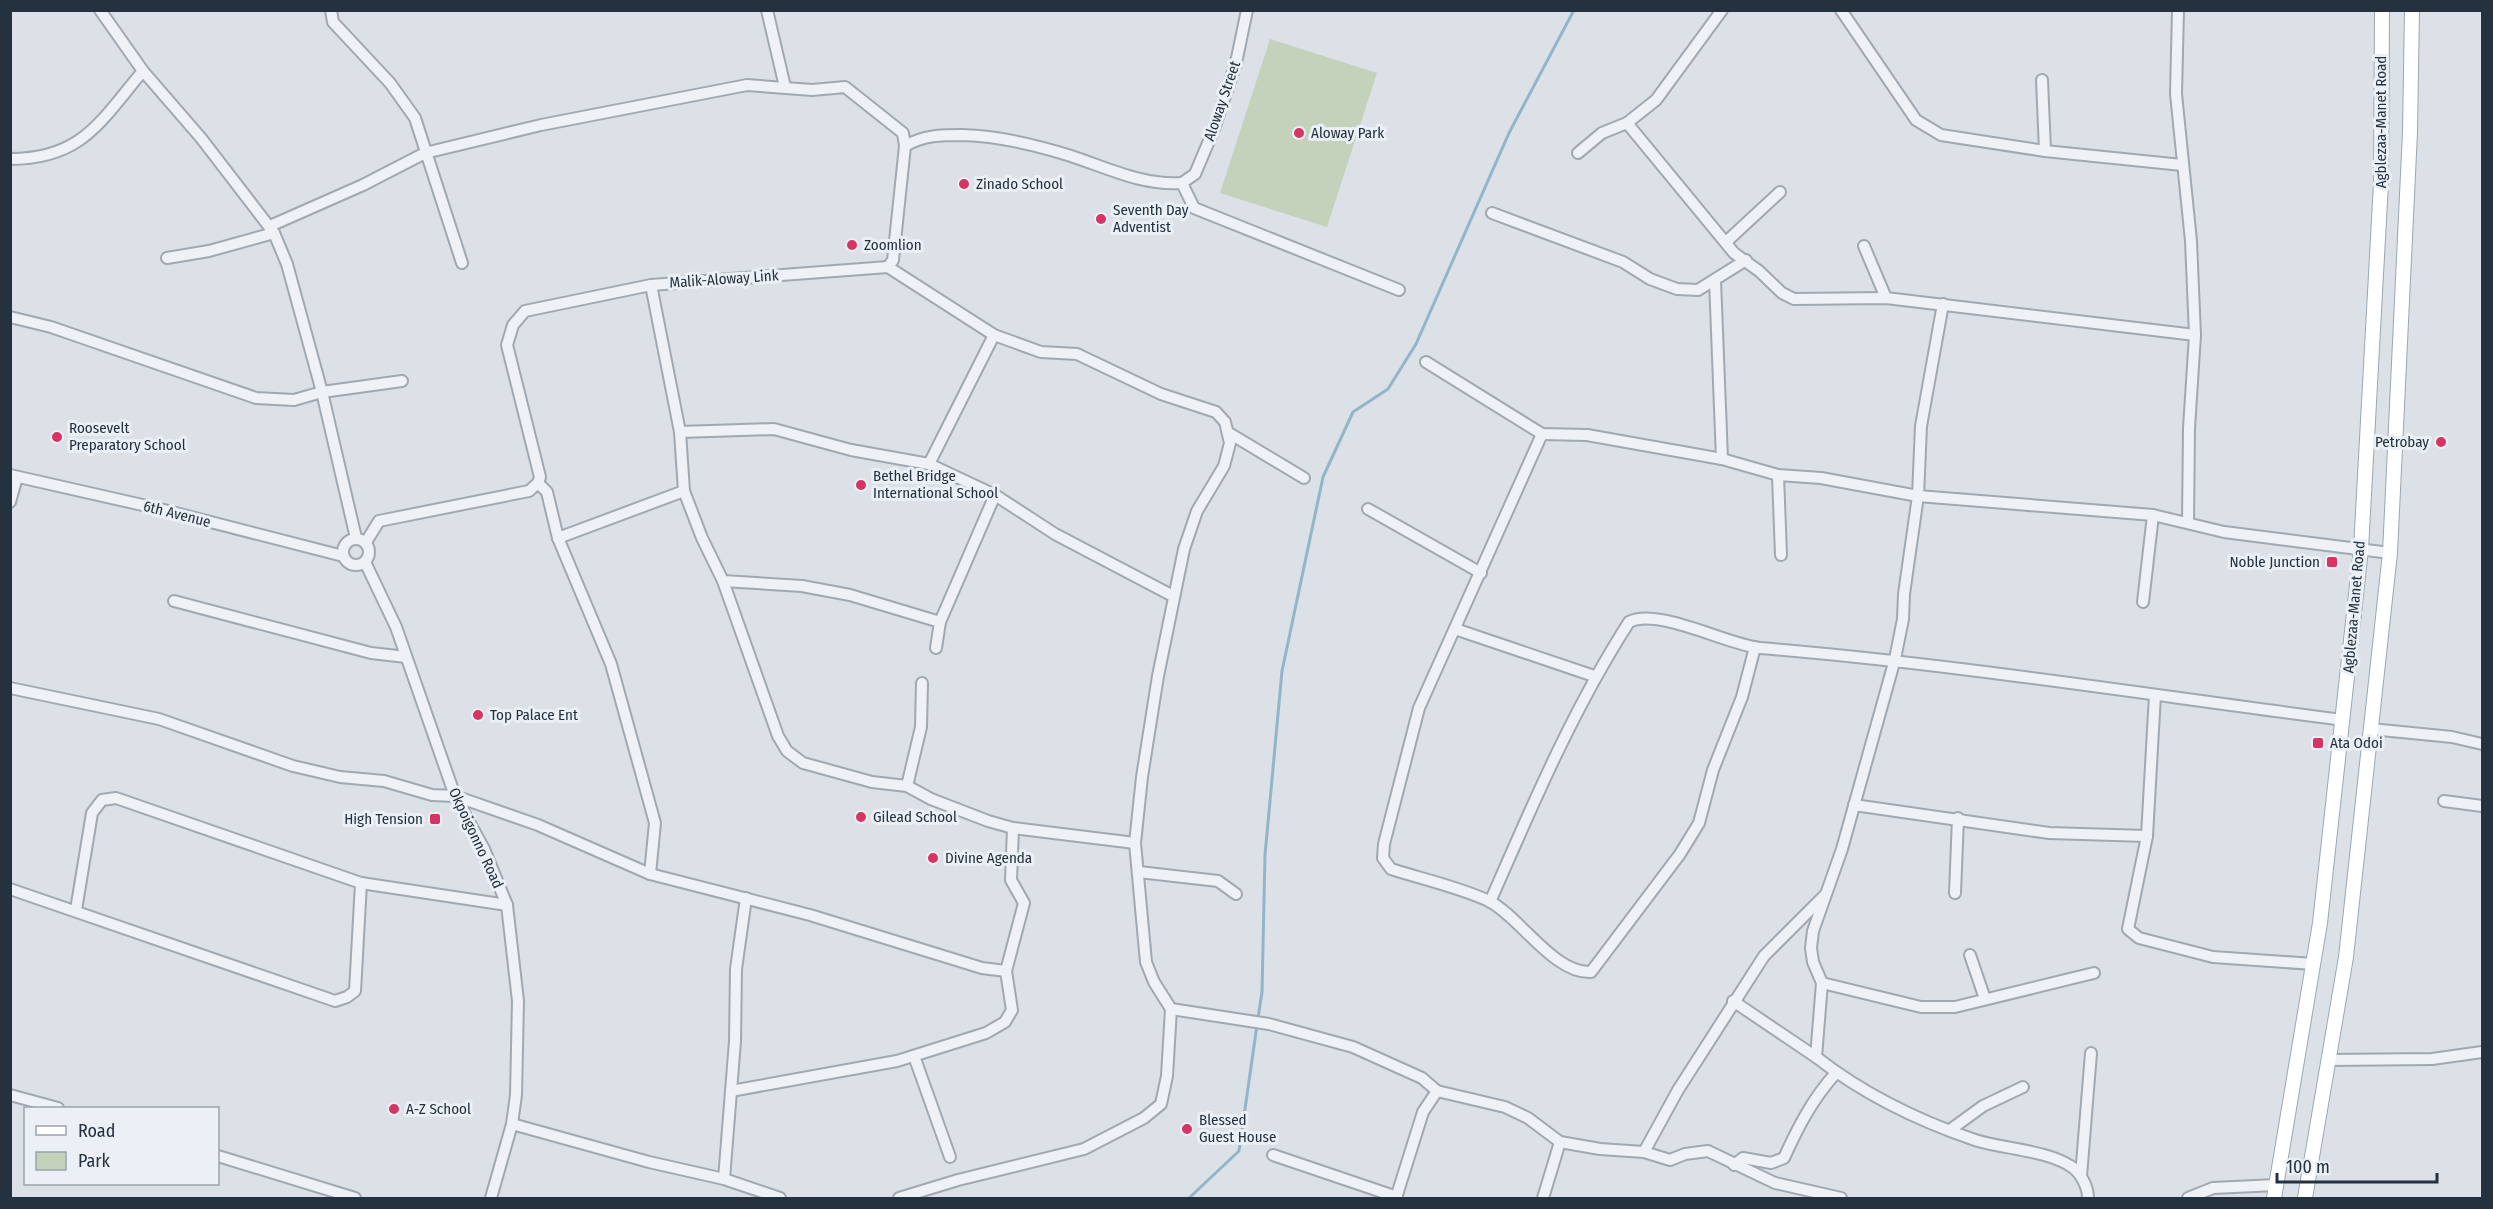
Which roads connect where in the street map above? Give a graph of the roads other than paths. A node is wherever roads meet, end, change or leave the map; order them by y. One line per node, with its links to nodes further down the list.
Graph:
1 (100, 10): 10 (street)
2 (330, 10): 16 (street)
3 (767, 10): 12 (street)
4 (1247, 10): 20 (street, Aloway Street)
5 (1722, 10): 13 (street)
6 (1841, 10): 15 (street)
7 (2178, 10): 19 (street)
8 (2382, 10): 59 (main road, Agblezaa-Manet Road)
9 (2412, 10): 60 (main road, Agblezaa-Manet Road)
10 (143, 70): 18 (street); 23 (street)
11 (2042, 80): 15 (street)
12 (785, 87): 14 (street); 16 (street)
13 (1627, 123): 17 (street); 24 (street)
14 (905, 146): 20 (street); 29 (street)
15 (2044, 151): 19 (street)
16 (425, 153): 23 (street); 28 (street)
17 (1578, 153)
18 (10, 159)
19 (2182, 165): 37 (street)
20 (1182, 183): 32 (street)
21 (1780, 192): 24 (street)
22 (1492, 213): 30 (street)
23 (272, 230): 26 (street); 40 (street)
24 (1726, 242): 27 (street)
25 (1864, 246): 33 (street)
26 (167, 258)
27 (1746, 260): 30 (street); 33 (street)
28 (462, 263)
29 (888, 267): 31 (street, Malik-Aloway Link); 36 (street)
30 (1715, 280): 44 (street)
31 (651, 285): 41 (street); 49 (street, Malik-Aloway Link)
32 (1400, 290)
33 (1886, 298): 34 (street)
34 (1943, 304): 37 (street); 52 (street)
35 (10, 316): 40 (street)
36 (994, 335): 42 (street); 45 (street)
37 (2195, 335): 56 (street)
38 (1426, 362): 43 (street)
39 (402, 381): 40 (street)
40 (322, 392): 58 (street)
41 (680, 432): 45 (street); 50 (street)
42 (1229, 433): 48 (street); 66 (street)
43 (1542, 434): 44 (street); 64 (street)
44 (1722, 459): 46 (street)
45 (929, 464): 51 (street)
46 (1778, 475): 52 (street); 61 (street)
47 (14, 476): 53 (street); 62 (street, 6th Avenue)
48 (1304, 478)
49 (538, 483): 57 (street, Malik-Aloway Link); 58 (street)
50 (684, 491): 57 (street); 65 (street)
51 (995, 495): 66 (street); 69 (street)
52 (1918, 496): 55 (street); 74 (street)
53 (10, 502)
54 (1368, 509): 64 (street)
55 (2153, 515): 56 (street); 68 (street)
56 (2188, 522): 59 (street)
57 (558, 538): 92 (street, Malik-Aloway Link)
58 (361, 540): 62 (street); 63 (street)
59 (2361, 549): 60 (street); 79 (main road, Agblezaa-Manet Road)
60 (2390, 553): 80 (main road, Agblezaa-Manet Road)
61 (1781, 555)
62 (343, 556): 63 (street, 6th Avenue)
63 (365, 562): 73 (street, Okpoigonno Road)
64 (1481, 573): 70 (street)
65 (723, 581): 69 (street); 82 (street)
66 (1173, 596): 90 (street)
67 (174, 601): 73 (street)
68 (2143, 602)
69 (940, 622): 72 (street)
70 (1455, 629): 75 (street); 99 (street)
71 (1755, 647): 74 (street); 75 (street); 99 (street)
72 (936, 648)
73 (406, 657): 83 (street, Okpoigonno Road)
74 (1895, 659): 78 (street); 85 (street)
75 (1594, 676): 99 (street)
76 (922, 682): 82 (street)
77 (10, 688): 83 (street)
78 (2155, 695): 79 (street); 89 (street)
79 (2343, 720): 103 (main road, Agblezaa-Manet Road)
80 (2371, 729): 81 (street); 114 (main road, Agblezaa-Manet Road)
81 (2482, 744)
82 (907, 786): 88 (street)
83 (455, 795): 92 (street); 100 (street, Okpoigonno Road)
84 (2444, 801): 86 (street)
85 (1854, 804): 87 (street); 95 (street)
86 (2482, 806)
87 (1958, 818): 89 (street); 96 (street)
88 (1013, 828): 90 (street); 104 (street)
89 (2147, 836): 103 (street)
90 (1135, 843): 91 (street)
91 (1139, 872): 97 (street); 109 (street)
92 (650, 874): 98 (street)
93 (362, 883): 100 (street); 101 (street); 101 (street)
94 (10, 889): 101 (street)
95 (1827, 892): 106 (street); 108 (street)
96 (1955, 893)
97 (1236, 894)
98 (746, 898): 104 (street); 117 (street)
99 (1490, 902)
100 (507, 905): 121 (street, Okpoigonno Road)
101 (76, 910)
102 (1970, 955): 107 (street)
103 (2313, 964): 131 (main road, Agblezaa-Manet Road)
104 (1006, 971): 112 (street)
105 (2094, 973): 107 (street)
106 (1822, 983): 107 (street); 113 (street)
107 (1985, 999)
108 (1733, 1001): 113 (street); 124 (street)
109 (1171, 1009): 118 (street); 135 (street)
110 (2482, 1052): 114 (street)
111 (2091, 1053): 129 (street)
112 (914, 1056): 117 (street); 127 (street)
113 (1816, 1057): 115 (street)
114 (2328, 1060): 141 (main road, Agblezaa-Manet Road)
115 (1836, 1073): 122 (street); 128 (street)
116 (2023, 1086): 122 (street)
117 (731, 1091): 130 (street)
118 (1437, 1091): 123 (street); 136 (street)
119 (10, 1095): 120 (street)
120 (54, 1107)
121 (512, 1124): 130 (street); 133 (street, Okpoigonno Road)
122 (1950, 1130): 129 (street)
123 (1560, 1142): 124 (street); 137 (street)
124 (1644, 1152): 128 (street)
125 (1273, 1155): 136 (street)
126 (219, 1156): 132 (street)
127 (950, 1157)
128 (1734, 1165): 138 (street)
129 (2081, 1176): 139 (street)
130 (724, 1179): 134 (street)
131 (2275, 1192): 140 (street)
132 (355, 1198)
133 (491, 1198)
134 (780, 1198)
135 (899, 1198)
136 (1397, 1198)
137 (1543, 1198)
138 (1841, 1198)
139 (2088, 1198)
140 (2188, 1198)
141 (2305, 1198)

